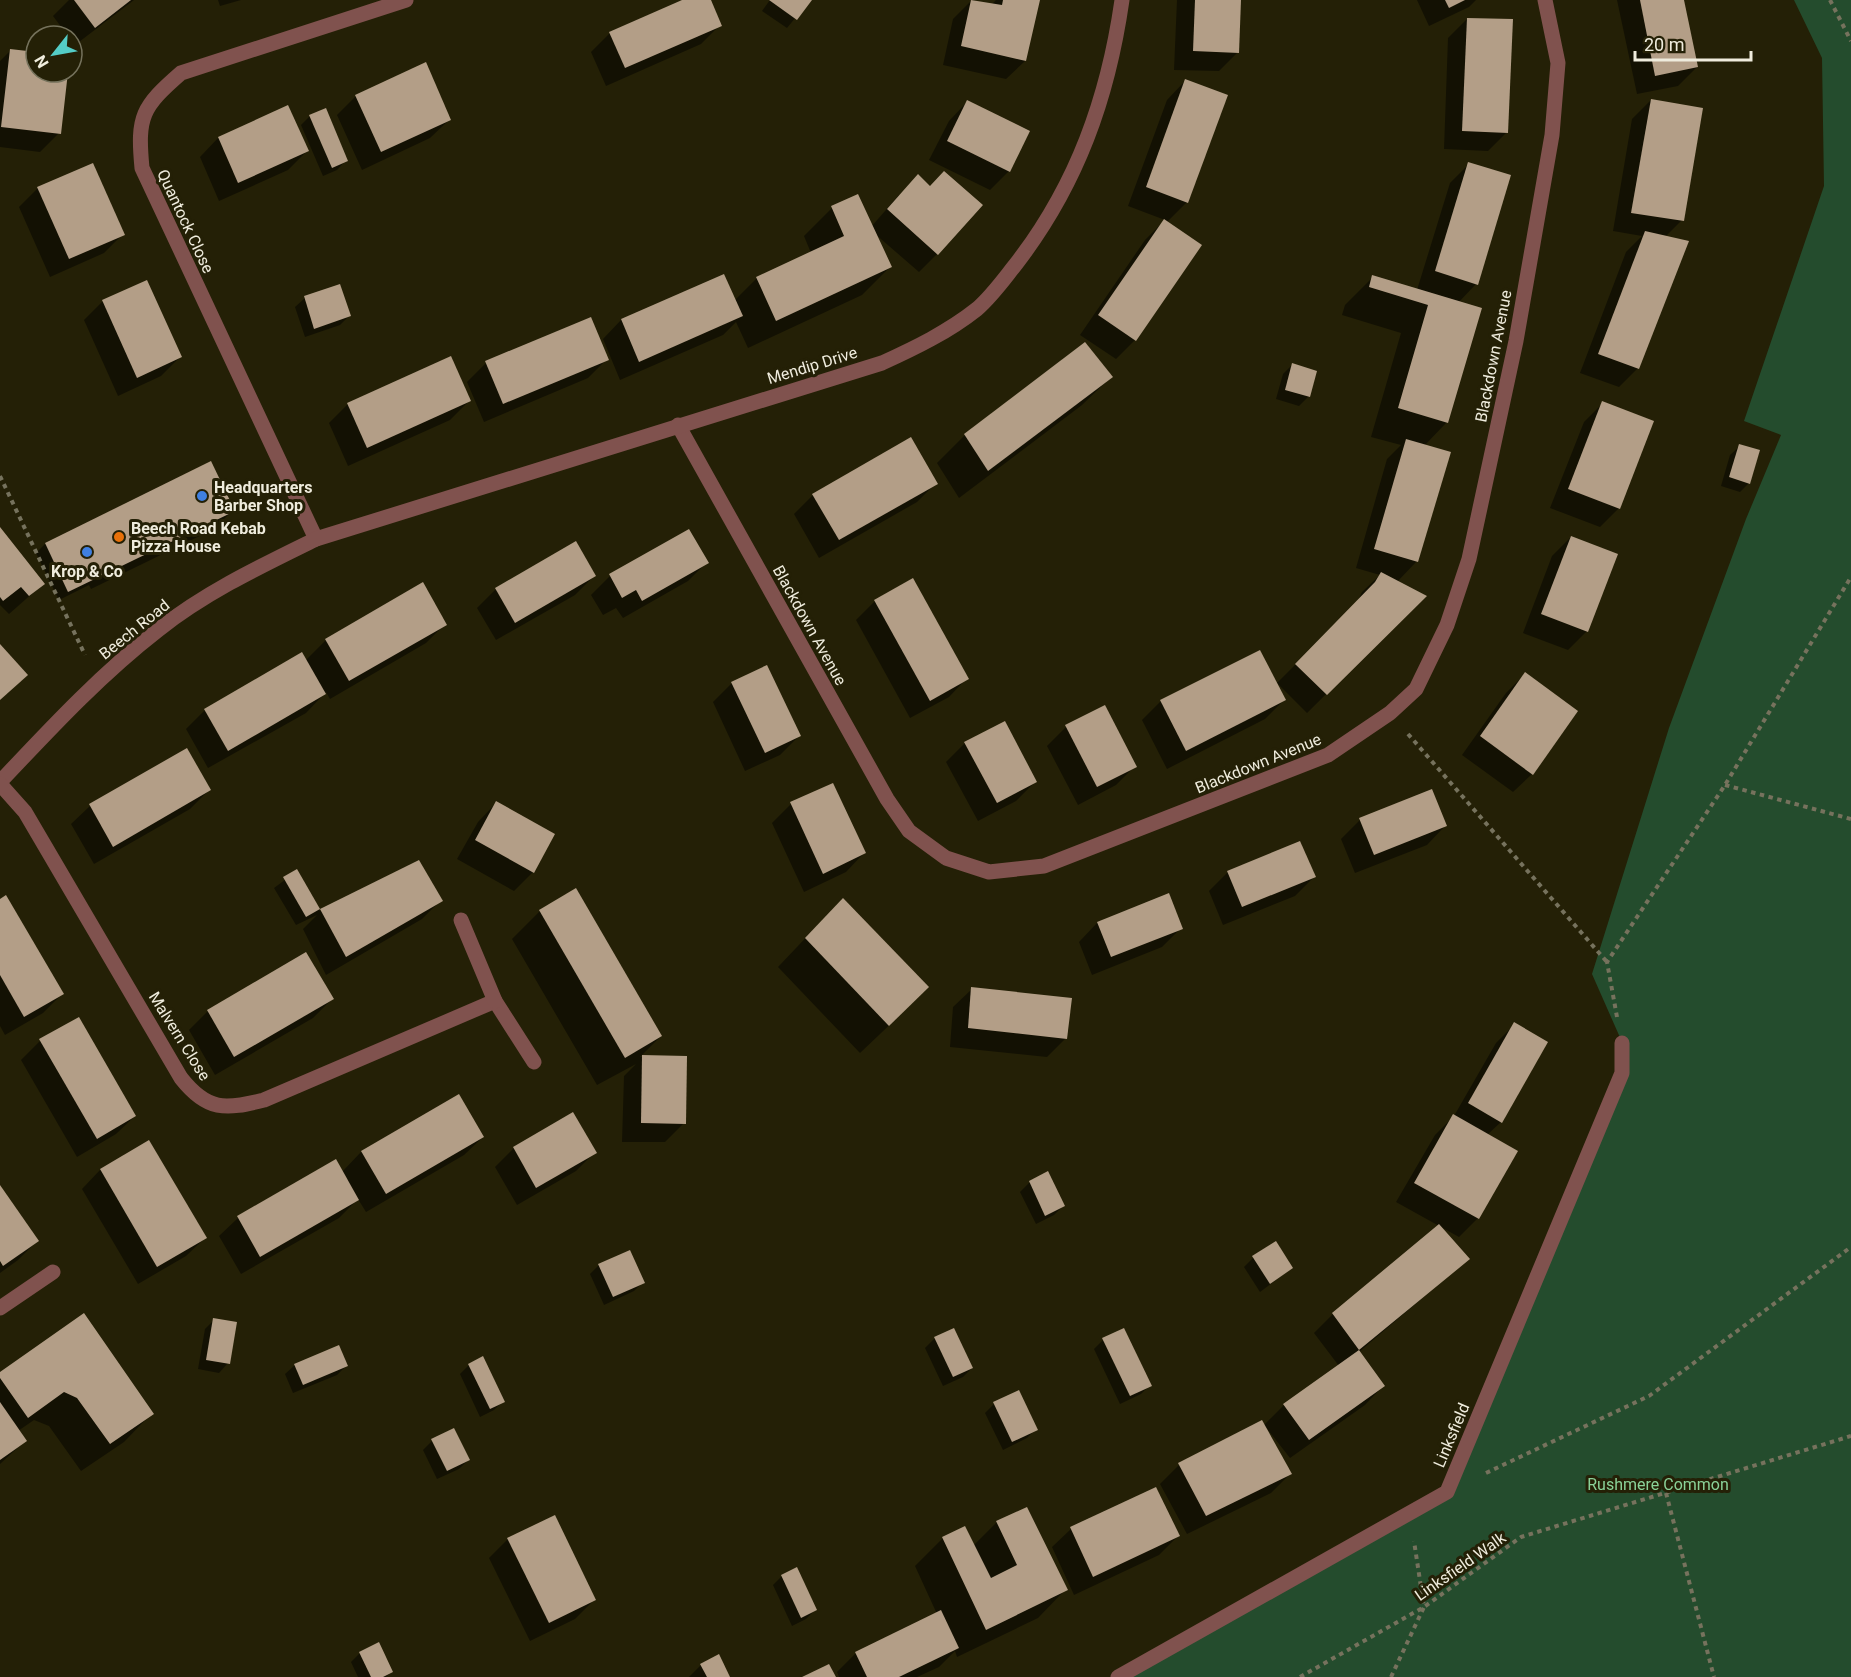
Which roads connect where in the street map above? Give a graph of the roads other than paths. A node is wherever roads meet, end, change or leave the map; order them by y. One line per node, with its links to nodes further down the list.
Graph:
1 (406, 0): 5 (street, Quantock Close)
2 (1122, 0): 4 (street, Mendip Drive)
3 (1545, 0): 4 (street, Blackdown Avenue)
4 (678, 425): 5 (street, Mendip Drive)
5 (316, 539): 6 (street, Beech Road)
6 (0, 783): 8 (street, Malvern Close)
7 (461, 920): 8 (street)
8 (495, 1001): 10 (street)
9 (1622, 1042): 13 (street, Linksfield)
10 (534, 1062)
11 (53, 1272): 12 (street)
12 (0, 1308)
13 (1119, 1677)

